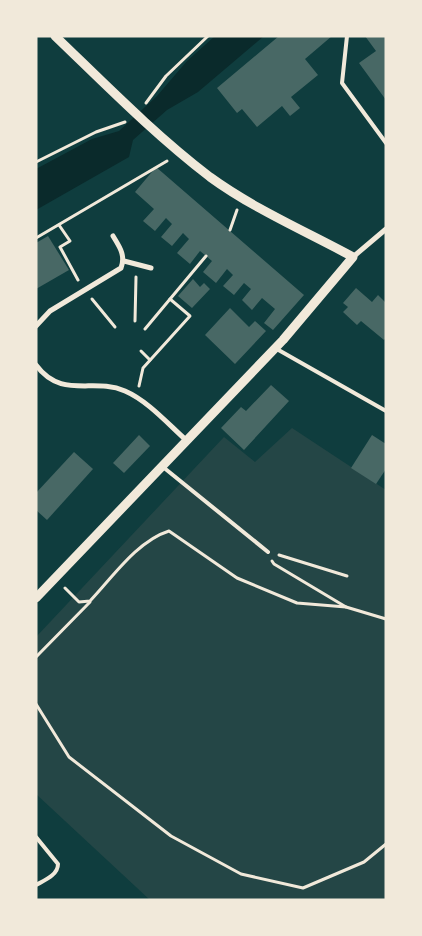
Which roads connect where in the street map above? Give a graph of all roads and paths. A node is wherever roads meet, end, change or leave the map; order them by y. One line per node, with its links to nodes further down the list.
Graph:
1 (55, 36): 5 (street)
2 (347, 36): 3 (lane)
3 (386, 143)
4 (164, 163): 6 (path)
5 (242, 198): 7 (path); 12 (street)
6 (59, 224): 10 (path); 16 (path)
7 (230, 230)
8 (386, 230): 12 (street)
9 (113, 236): 13 (street)
10 (36, 238)
11 (206, 256): 17 (path)
12 (353, 257): 22 (street)
13 (124, 261): 14 (street); 16 (street)
14 (136, 264): 15 (street); 18 (path)
15 (151, 268)
16 (84, 291): 19 (street); 20 (path)
17 (170, 299): 21 (path); 24 (path)
18 (135, 321)
19 (36, 326)
20 (115, 327)
21 (145, 329)
22 (275, 348): 27 (lane); 28 (street)
23 (141, 351): 24 (path)
24 (150, 360): 26 (path)
25 (36, 365): 26 (street)
26 (137, 398): 28 (street)
27 (386, 411)
28 (186, 440): 29 (street)
29 (162, 467): 30 (lane); 32 (street)
30 (268, 552): 31 (path); 35 (path)
31 (347, 576)
32 (55, 578): 33 (street); 34 (path)
33 (36, 598)
34 (90, 602): 35 (path); 37 (path)
35 (346, 607): 36 (path)
36 (386, 619)
37 (36, 657)
38 (37, 707): 40 (path)
39 (36, 837): 41 (lane)
40 (386, 844)
41 (36, 885)

